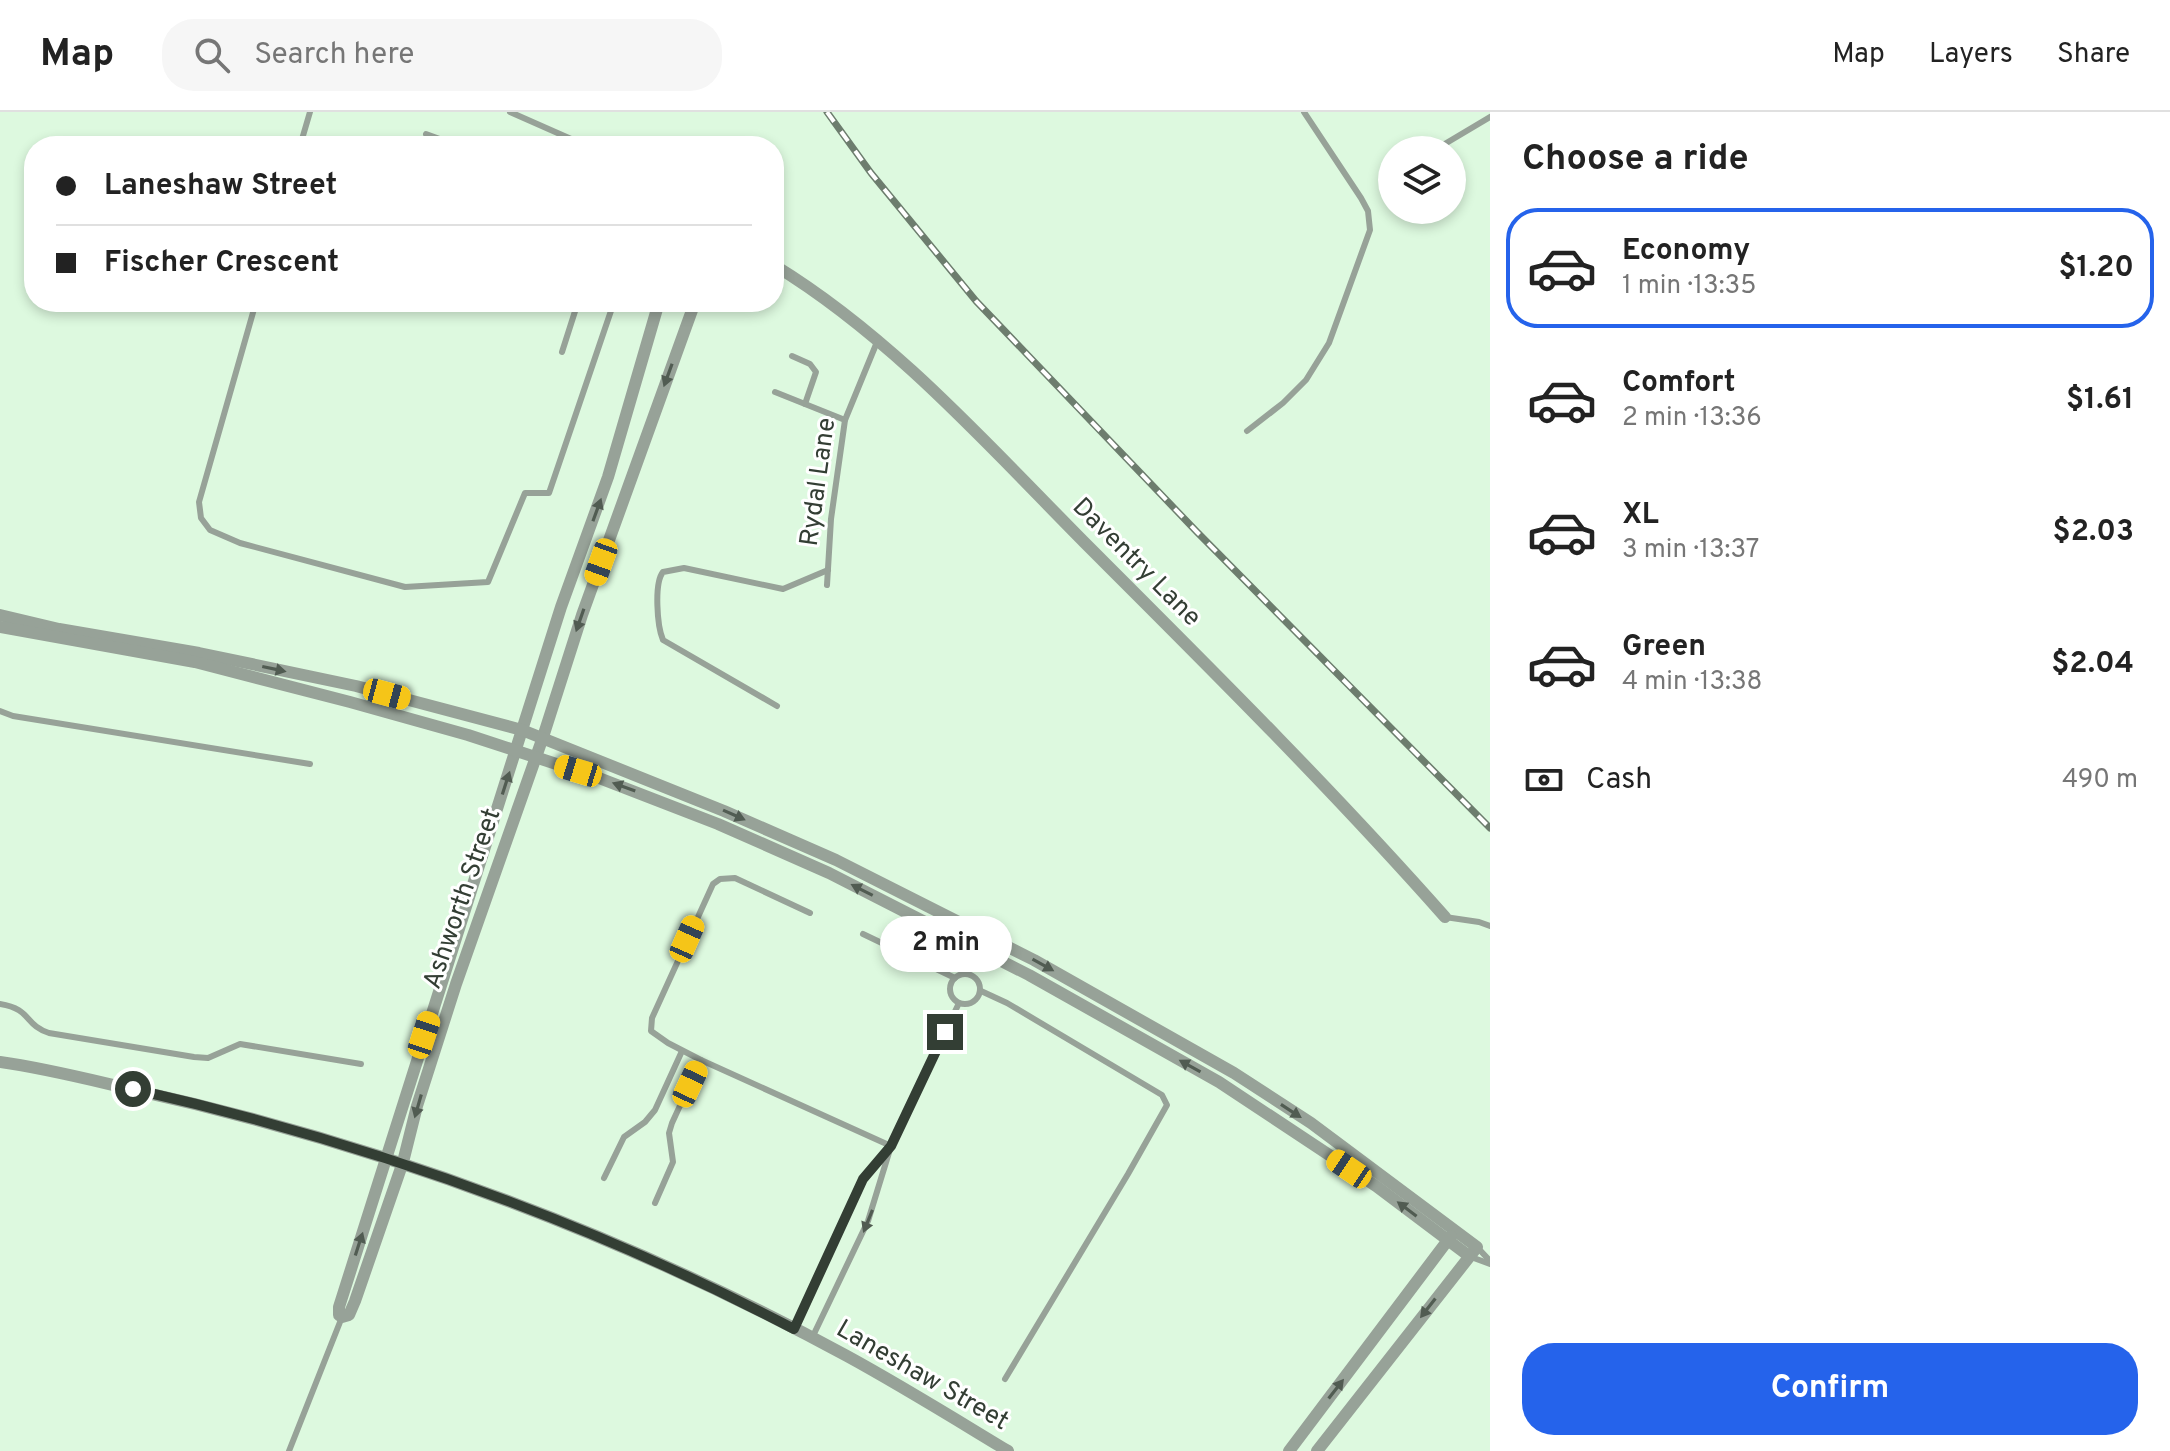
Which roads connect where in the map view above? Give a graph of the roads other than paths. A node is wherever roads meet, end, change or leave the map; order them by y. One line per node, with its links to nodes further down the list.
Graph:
1 (310, 112): 6 (lane)
2 (510, 112): 8 (lane)
3 (1304, 112): 22 (lane)
4 (1490, 117): 9 (lane)
5 (426, 134): 7 (lane)
6 (303, 136)
7 (432, 136)
8 (564, 136)
9 (1458, 136)
10 (784, 271): 16 (street, Daventry Lane)
11 (253, 312): 13 (lane)
12 (575, 312): 17 (lane)
13 (611, 312)
14 (656, 312): 30 (street, Ashworth Street, one-way to 14)
15 (691, 312): 31 (street, Ashworth Street, one-way to 31)
16 (877, 342): 21 (lane, Rydal Lane); 36 (street, Daventry Lane)
17 (562, 352)
18 (792, 356): 20 (lane)
19 (775, 392): 20 (lane)
20 (805, 404): 21 (lane)
21 (845, 420): 23 (lane, Rydal Lane)
22 (1247, 431)
23 (828, 570): 24 (lane, Rydal Lane); 28 (lane)
24 (827, 585)
25 (0, 615): 27 (street)
26 (0, 627): 27 (street)
27 (58, 634): 30 (street, one-way to 30); 32 (street)
28 (777, 706)
29 (0, 711): 34 (lane)
30 (522, 730): 31 (street); 32 (street, Ashworth Street)
31 (543, 737): 33 (street, Ashworth Street); 52 (street, one-way to 52)
32 (516, 752): 33 (street); 48 (street, Ashworth Street, one-way to 32)
33 (535, 758): 49 (street, Ashworth Street, one-way to 49); 52 (street, one-way to 33)
34 (310, 764)
35 (810, 913): 43 (lane)
36 (1445, 917): 37 (lane)
37 (1490, 926)
38 (863, 934): 39 (lane)
39 (955, 978): 40 (lane); 41 (lane)
40 (981, 991): 41 (lane); 58 (lane)
41 (959, 1003): 47 (lane)
42 (0, 1004): 46 (lane)
43 (682, 1051): 44 (lane); 50 (lane)
44 (701, 1060): 47 (lane); 51 (lane)
45 (0, 1062): 48 (street, Laneshaw Street)
46 (361, 1064)
47 (891, 1146): 56 (lane); 57 (lane, one-way to 57)
48 (385, 1157): 49 (street, Laneshaw Street); 55 (street, Ashworth Street, one-way to 48)
49 (403, 1162): 55 (street, Ashworth Street); 56 (street, Laneshaw Street)
50 (604, 1178)
51 (655, 1203)
52 (1452, 1236): 53 (street); 61 (street, one-way to 52)
53 (1473, 1252): 54 (lane); 54 (lane); 62 (street, one-way to 62)
54 (1490, 1262)
55 (342, 1317): 59 (lane)
56 (794, 1329): 57 (street, Laneshaw Street)
57 (812, 1338): 60 (street, Laneshaw Street)
58 (1005, 1379)
59 (289, 1451)
60 (1008, 1451)
61 (1289, 1451)
62 (1317, 1451)

